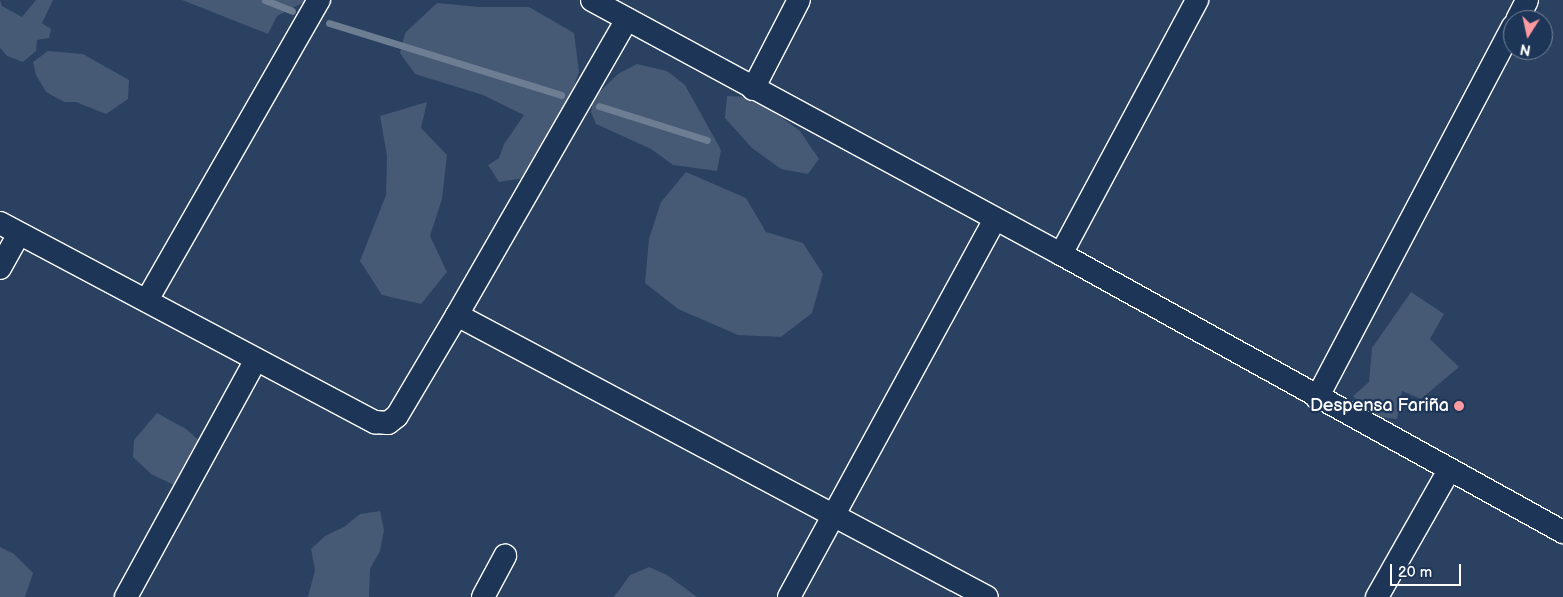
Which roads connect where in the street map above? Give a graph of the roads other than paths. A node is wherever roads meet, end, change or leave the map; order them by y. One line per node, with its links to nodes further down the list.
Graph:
1 (319, 0): 13 (street)
2 (592, 0): 5 (street)
3 (799, 0): 7 (street)
4 (1193, 1): 11 (street)
5 (627, 20): 7 (street); 14 (street)
6 (1503, 46): 16 (street)
7 (753, 89): 8 (street)
8 (995, 219): 11 (street); 18 (street)
9 (0, 223): 10 (street)
10 (20, 234): 12 (street); 13 (street)
11 (1060, 254): 16 (street)
12 (0, 268)
13 (147, 300): 15 (street)
14 (457, 315): 15 (street); 18 (street)
15 (256, 360): 21 (street)
16 (1318, 398): 17 (street)
17 (1449, 470): 19 (street); 25 (street)
18 (832, 516): 23 (street); 24 (street)
19 (1563, 532)
20 (505, 556): 22 (street)
21 (126, 597)
22 (483, 597)
23 (789, 597)
24 (987, 597)
25 (1377, 597)

